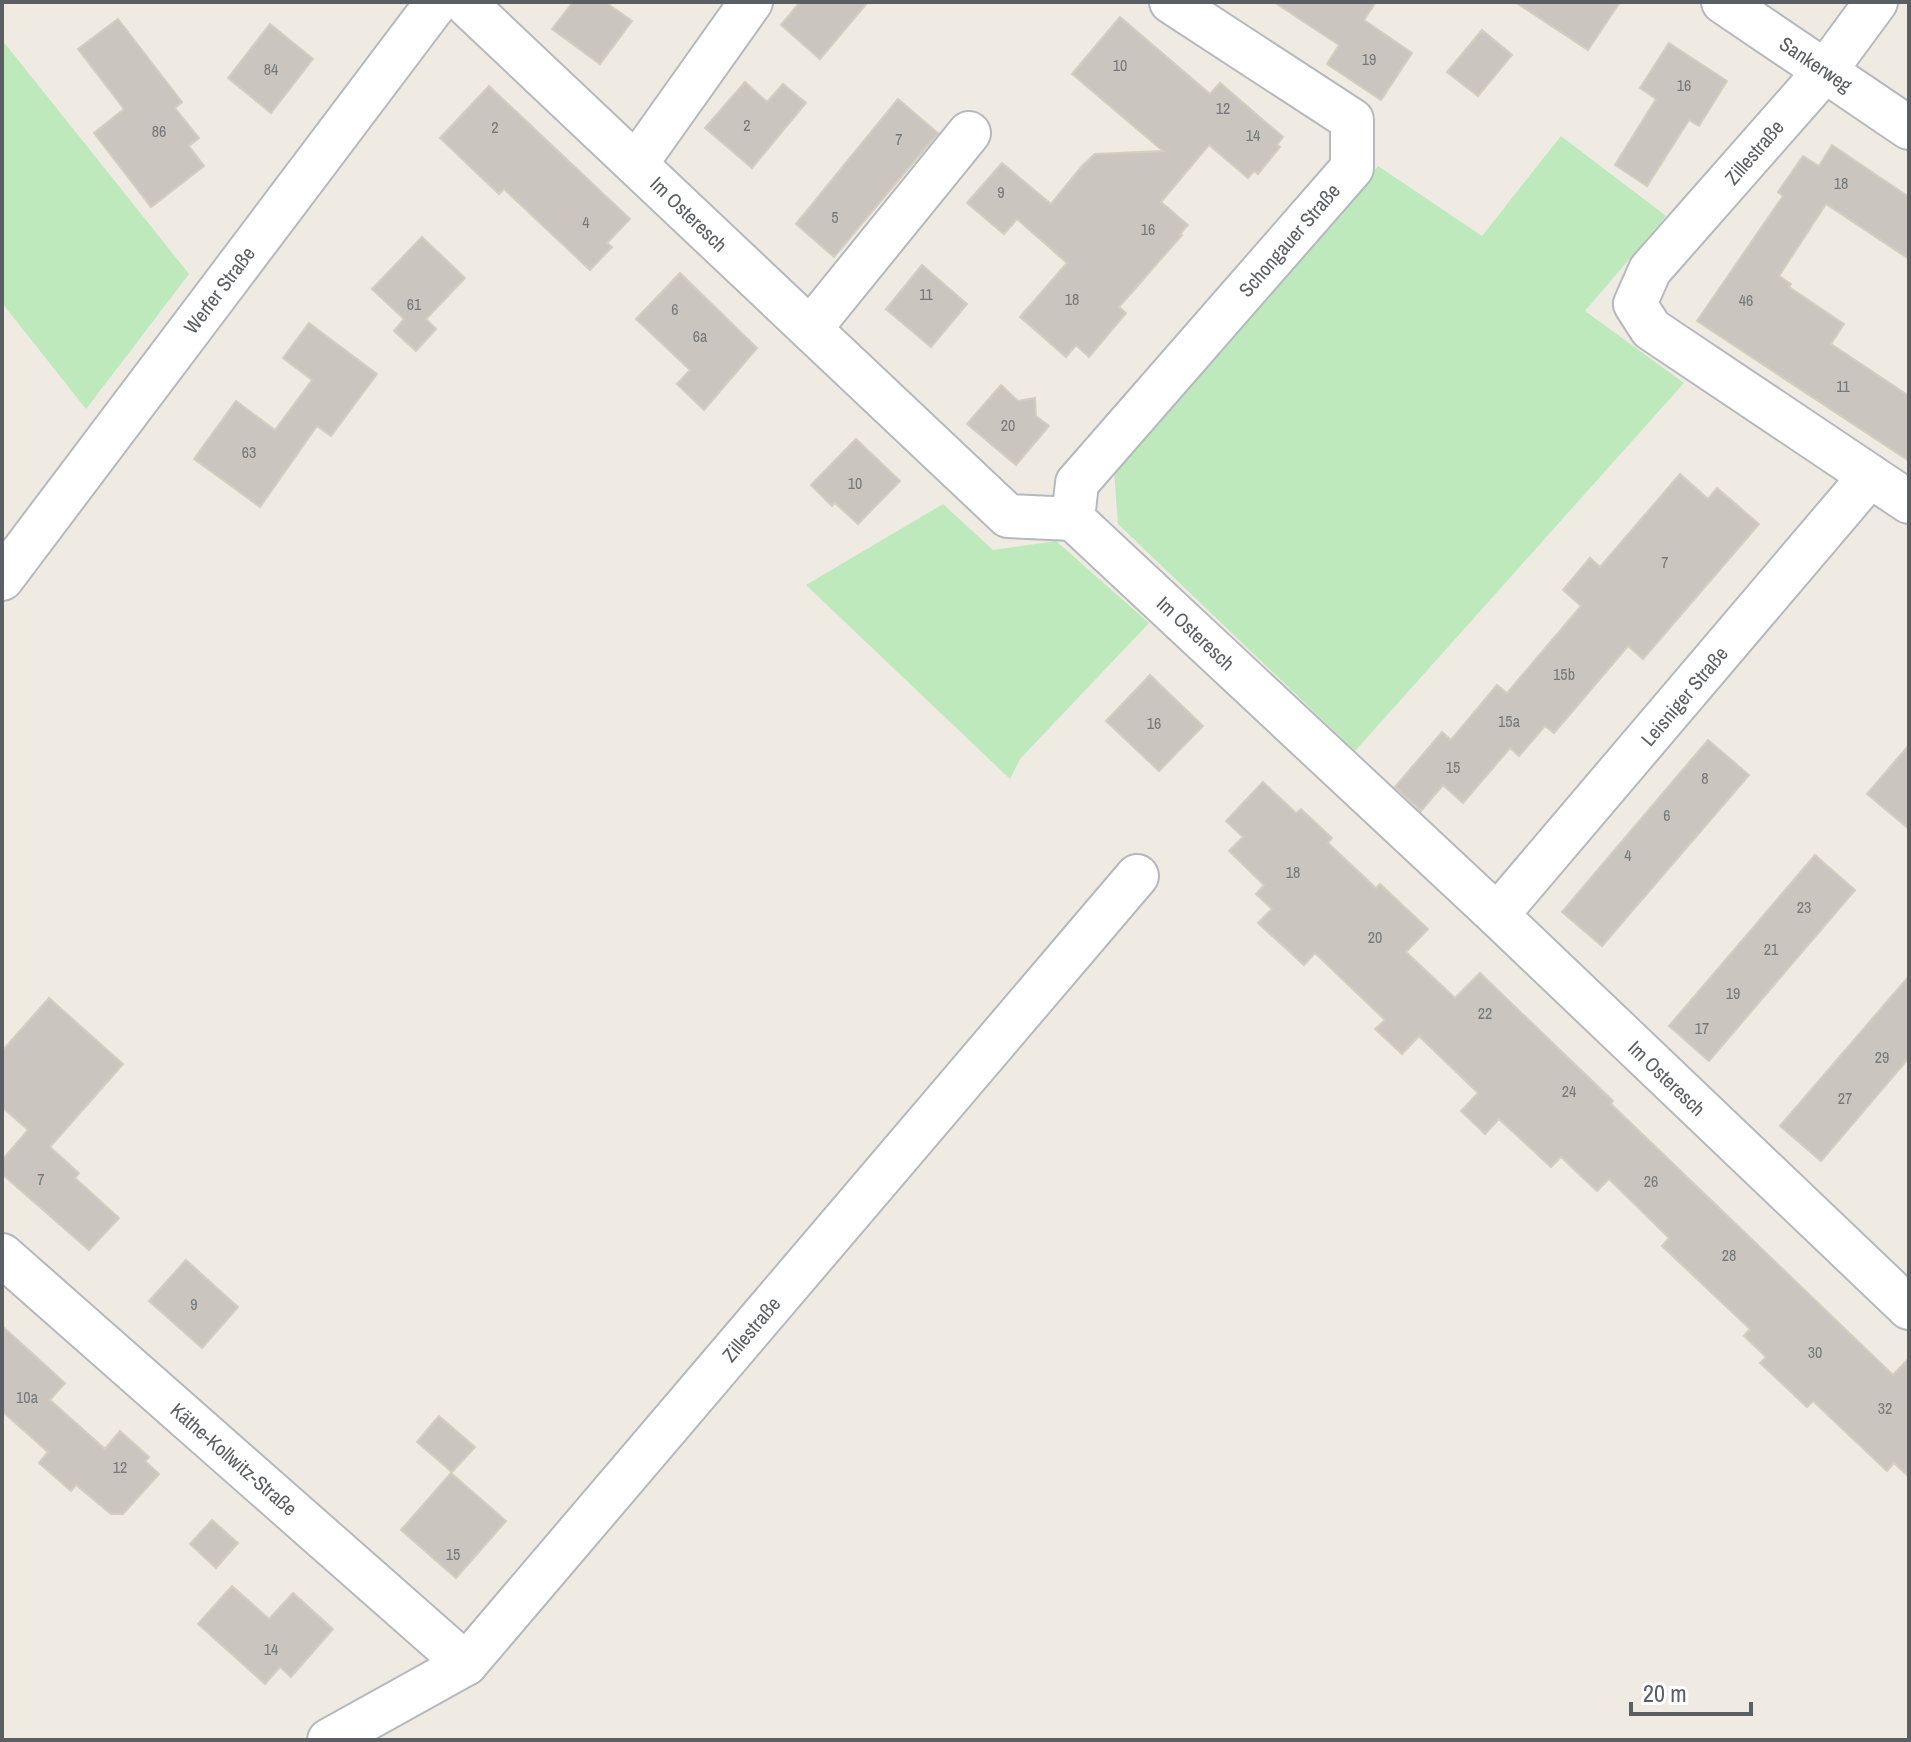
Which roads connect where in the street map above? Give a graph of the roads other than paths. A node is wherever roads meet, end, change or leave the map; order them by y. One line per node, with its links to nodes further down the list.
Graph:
1 (437, 2): 15 (street, Werfer Straße)
2 (464, 2): 10 (street, Im Osteresch)
3 (751, 2): 10 (street)
4 (1171, 2): 14 (street, Schongauer Straße)
5 (1723, 2): 7 (street, Sankerweg)
6 (1876, 2): 7 (street, Zillestraße)
7 (1826, 70): 8 (street, Sankerweg); 12 (street, Zillestraße)
8 (1909, 128)
9 (969, 133): 11 (street)
10 (636, 164): 11 (street, Im Osteresch)
11 (810, 329): 14 (street, Im Osteresch)
12 (1870, 476): 13 (street); 17 (street, Leisniger Straße)
13 (1909, 502)
14 (1073, 519): 17 (street, Im Osteresch)
15 (2, 579)
16 (1137, 876): 20 (street, Zillestraße)
17 (1497, 915): 19 (street, Im Osteresch)
18 (2, 1255): 20 (street, Käthe-Kollwitz-Straße)
19 (1909, 1308)
20 (466, 1664): 21 (street, Zillestraße)
21 (329, 1740)

